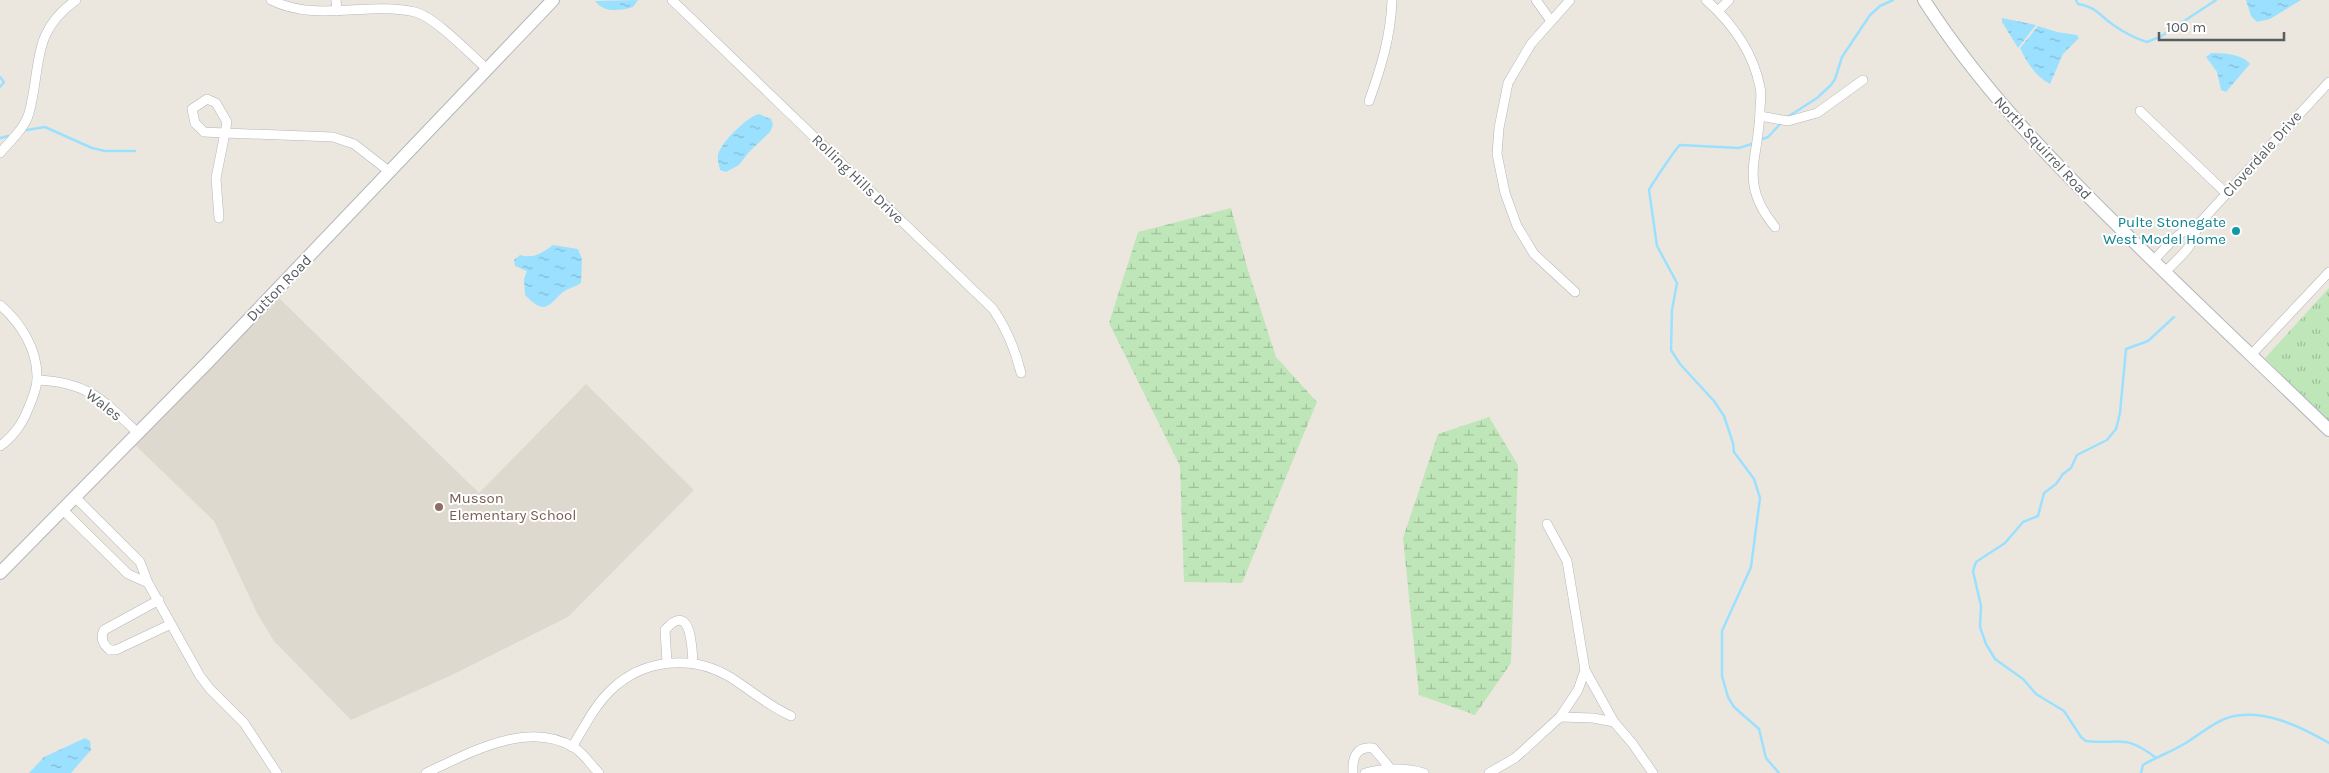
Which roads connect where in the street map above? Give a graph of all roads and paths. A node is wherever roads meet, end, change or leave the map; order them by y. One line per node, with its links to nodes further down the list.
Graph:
1 (76, 0): 22 (street)
2 (271, 0): 12 (street)
3 (336, 0): 12 (street)
4 (553, 0): 15 (street, Dutton Road)
5 (672, 0): 34 (street, Rolling Hills Drive)
6 (1392, 0): 18 (street)
7 (1536, 0): 14 (street)
8 (1570, 0): 14 (street)
9 (1706, 0): 13 (street)
10 (1730, 0): 13 (street)
11 (1924, 0): 28 (street, North Squirrel Road)
12 (336, 11): 15 (street)
13 (1718, 11): 20 (street)
14 (1552, 21): 31 (street)
15 (488, 69): 23 (street, Dutton Road)
16 (1863, 80): 20 (street)
17 (2329, 82): 24 (street, Cloverdale Drive)
18 (1369, 101)
19 (2140, 111): 24 (street)
20 (1760, 116): 26 (street)
21 (225, 133): 21 (street); 23 (street); 25 (street)
22 (0, 153)
23 (390, 172): 37 (street, Dutton Road)
24 (2227, 194): 27 (street, Cloverdale Drive)
25 (219, 218)
26 (1774, 227)
27 (2196, 227): 28 (street, Cloverdale Drive); 29 (street, Cloverdale Drive)
28 (2153, 261): 29 (street, North Squirrel Road)
29 (2164, 272): 33 (street, North Squirrel Road)
30 (2329, 272): 33 (street)
31 (1575, 292)
32 (0, 305): 35 (street)
33 (2251, 355): 36 (street, North Squirrel Road)
34 (1021, 373)
35 (37, 380): 37 (street, Wales); 38 (street)
36 (2329, 430)
37 (138, 433): 39 (street, Dutton Road)
38 (0, 446)
39 (75, 497): 40 (street, Dutton Road); 43 (street)
40 (63, 510): 42 (street, Dutton Road); 43 (street)
41 (1547, 524): 48 (street)
42 (0, 573)
43 (148, 583): 44 (street)
44 (159, 600): 45 (street); 45 (street)
45 (171, 624): 54 (street)
46 (667, 663): 47 (street); 47 (street); 52 (street)
47 (693, 663): 49 (street)
48 (1585, 670): 50 (street); 51 (street)
49 (791, 716)
50 (1560, 717): 51 (street); 60 (street)
51 (1614, 722): 61 (street)
52 (572, 747): 55 (street); 56 (street)
53 (1390, 768): 57 (street); 58 (street); 59 (street)
54 (277, 773)
55 (426, 773)
56 (599, 773)
57 (1353, 773)
58 (1365, 773)
59 (1424, 773)
60 (1489, 773)
61 (1653, 773)

